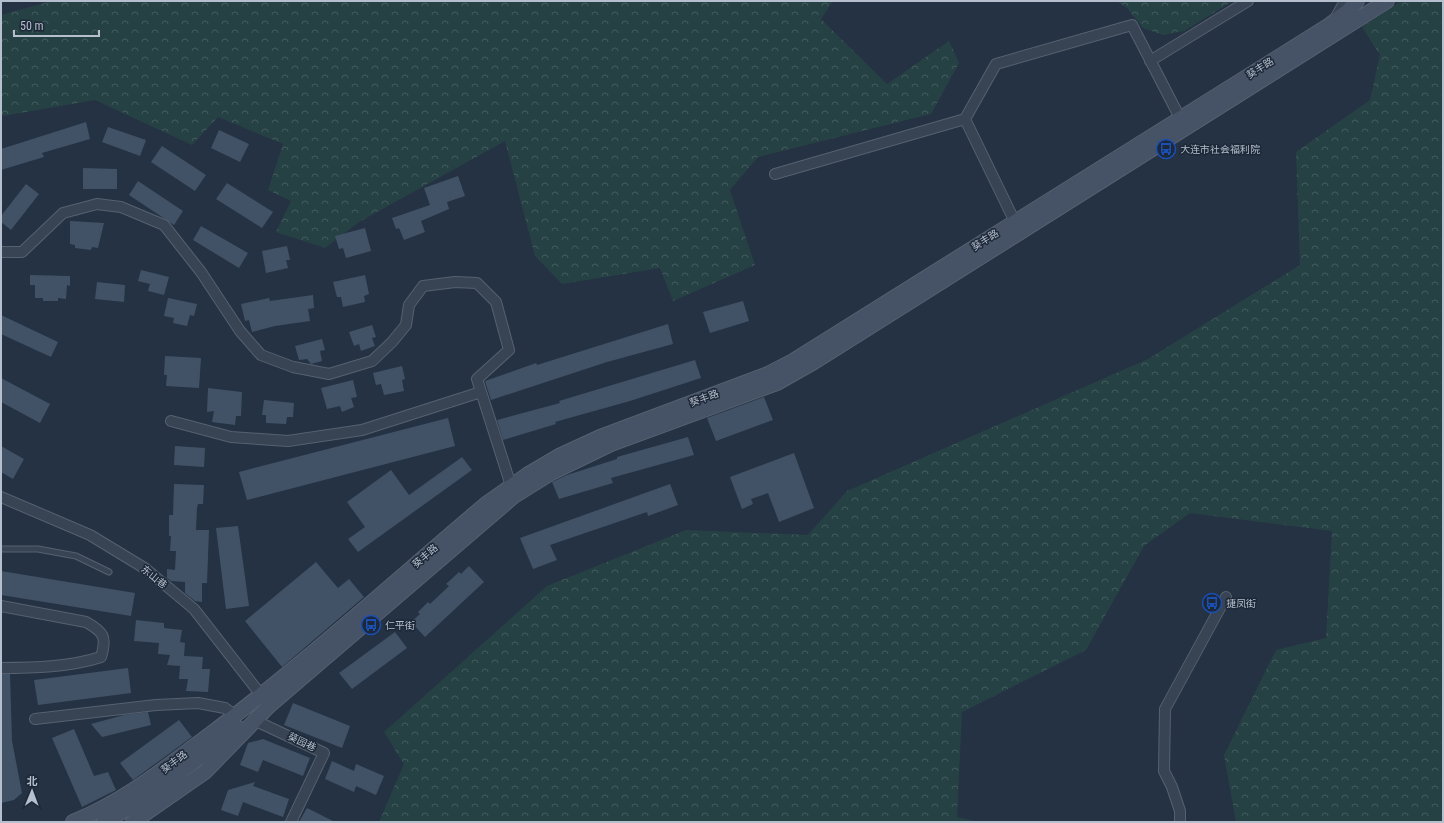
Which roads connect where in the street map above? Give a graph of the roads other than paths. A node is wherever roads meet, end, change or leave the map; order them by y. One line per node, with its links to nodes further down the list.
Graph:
1 (1248, 1): 6 (street)
2 (1345, 1): 5 (street)
3 (1357, 1): 5 (main road, 葵丰路)
4 (1387, 1): 14 (main road, 葵丰路)
5 (1333, 22): 7 (main road, 葵丰路)
6 (1150, 61): 7 (street); 8 (street)
7 (1180, 118): 10 (main road, 葵丰路)
8 (965, 119): 9 (street); 10 (street)
9 (775, 174)
10 (1015, 222): 14 (main road, 葵丰路)
11 (1, 252): 12 (street)
12 (481, 392): 13 (street); 14 (street)
13 (171, 421)
14 (513, 491): 21 (main road, 葵丰路)
15 (1, 497): 21 (street, 东山巷)
16 (1, 549): 17 (lane)
17 (109, 572)
18 (1226, 597): 29 (street)
19 (1, 606): 20 (street)
20 (1, 668)
21 (265, 701): 22 (main road, 葵丰路); 24 (main road, 葵丰路); 26 (main road)
22 (236, 716): 23 (street); 25 (main road, 葵丰路)
23 (35, 719)
24 (254, 720): 27 (main road, 葵丰路); 28 (street, 葵园巷)
25 (73, 822)
26 (104, 822)
27 (133, 822)
28 (291, 822)
29 (1180, 822)

